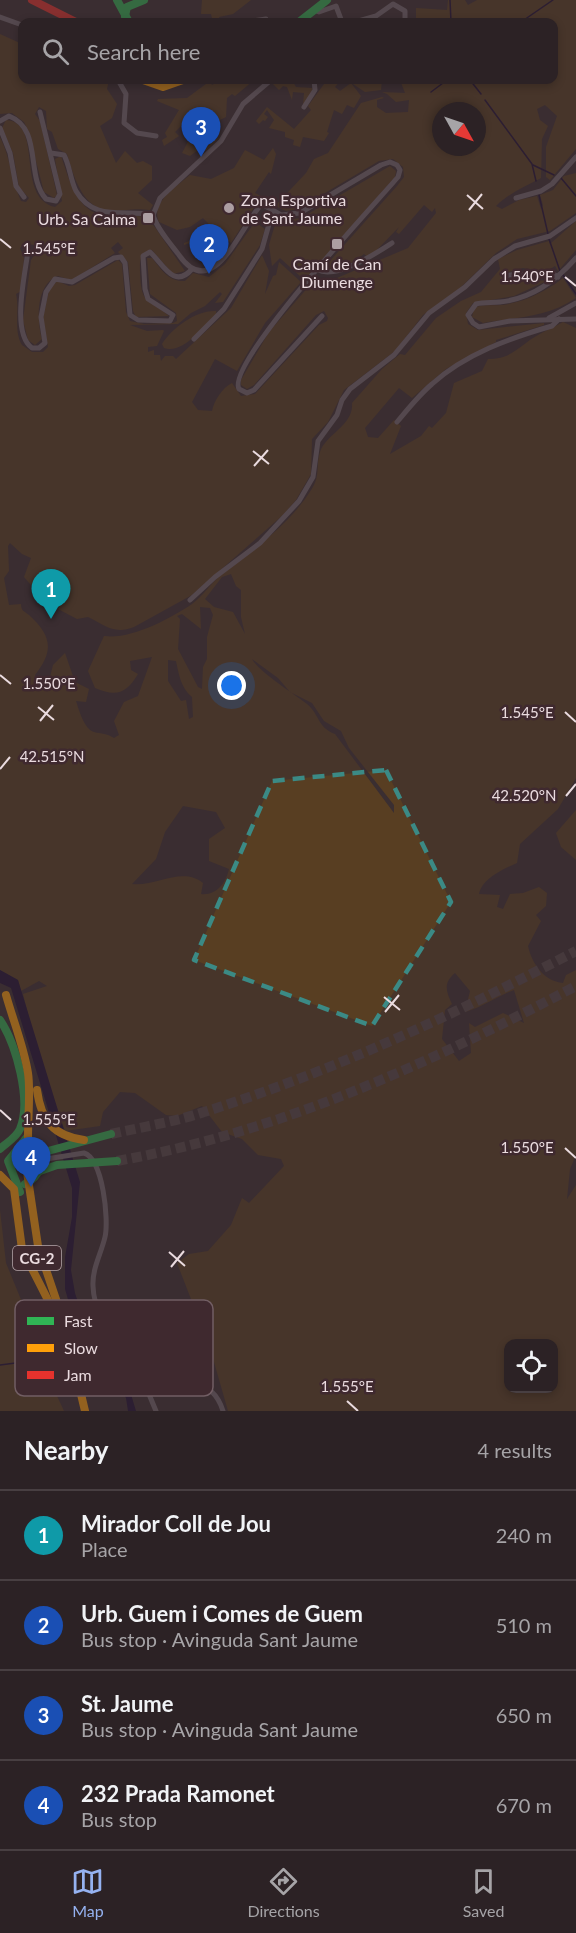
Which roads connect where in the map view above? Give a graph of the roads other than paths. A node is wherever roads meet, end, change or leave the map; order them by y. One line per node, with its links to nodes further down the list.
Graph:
1 (32, 0): 7 (main road)
2 (117, 0): 8 (main road)
3 (144, 0): 9 (main road)
4 (327, 0): 5 (main road)
5 (312, 9): 10 (main road); 11 (street)
6 (0, 17): 14 (street)
7 (68, 18)
8 (126, 18)
9 (127, 18)
10 (303, 18)
11 (340, 18)
12 (369, 18): 13 (street)
13 (405, 18)
14 (18, 24)
15 (120, 84): 24 (street)
16 (152, 84): 17 (main road)
17 (177, 84)
18 (266, 84): 30 (street)
19 (314, 84): 20 (street)
20 (304, 107)
21 (40, 112): 25 (street)
22 (0, 121): 25 (street)
23 (0, 128): 27 (street)
24 (156, 136)
25 (51, 153): 30 (street)
26 (576, 157): 28 (street)
27 (24, 197)
28 (516, 198)
29 (273, 210): 35 (street); 36 (street); 45 (street)
30 (153, 215): 35 (street)
31 (576, 218): 47 (street)
32 (392, 243): 36 (street)
33 (28, 251): 35 (street)
34 (576, 258): 37 (street)
35 (192, 269)
36 (318, 270): 41 (street)
37 (560, 275): 38 (street); 44 (street)
38 (505, 276)
39 (576, 303): 40 (street)
40 (570, 307): 43 (street); 44 (street)
41 (322, 316)
42 (559, 319): 43 (street); 44 (street); 46 (street)
43 (573, 319)
44 (547, 320)
45 (194, 339)
46 (397, 422)
47 (190, 600)
48 (0, 987): 49 (main road)
49 (6, 996): 52 (main road); 53 (main road)
50 (0, 1014): 52 (main road)
51 (0, 1020): 57 (main road)
52 (20, 1041): 54 (main road)
53 (38, 1105): 56 (main road); 58 (main road)
54 (29, 1132): 59 (main road); 60 (main road)
55 (111, 1134): 56 (main road)
56 (84, 1140): 58 (main road)
57 (4, 1143): 58 (main road)
58 (37, 1148): 63 (main road)
59 (19, 1151): 60 (main road); 65 (main road)
60 (30, 1158): 64 (main road); 74 (street)
61 (117, 1161): 62 (main road)
62 (69, 1165): 63 (main road); 69 (main road)
63 (40, 1171): 68 (main road)
64 (27, 1172): 65 (main road); 72 (main road)
65 (14, 1173): 70 (main road)
66 (0, 1175): 67 (main road)
67 (10, 1183): 68 (main road); 70 (main road, CG-2)
68 (27, 1183): 69 (main road, CG-2)
69 (27, 1205): 73 (main road, CG-2)
70 (42, 1288): 71 (main road, CG-2)
71 (47, 1300)
72 (55, 1300)
73 (55, 1300)
74 (96, 1300)
75 (213, 1394): 80 (street)
76 (81, 1396): 78 (main road, CG-2)
77 (150, 1396): 79 (street)
78 (85, 1411)
79 (156, 1411)
80 (223, 1411)

